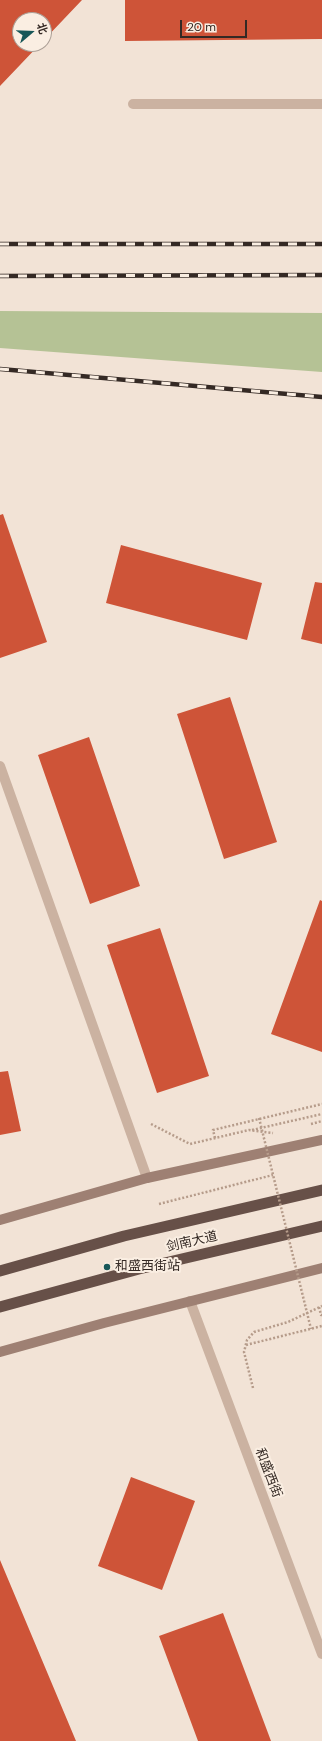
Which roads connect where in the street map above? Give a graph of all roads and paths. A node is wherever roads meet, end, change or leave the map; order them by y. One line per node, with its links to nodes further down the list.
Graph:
1 (133, 104): 2 (street)
2 (322, 104)
3 (0, 766): 15 (street)
4 (322, 1104): 6 (path)
5 (322, 1114): 10 (path)
6 (260, 1118): 12 (path); 14 (path, bridge)
7 (322, 1121): 9 (path)
8 (151, 1124): 12 (path)
9 (308, 1124)
10 (249, 1130): 11 (path); 12 (path)
11 (280, 1131)
12 (215, 1138)
13 (322, 1140): 15 (main road)
14 (273, 1175): 17 (path); 27 (path, bridge)
15 (147, 1178): 18 (main road)
16 (322, 1190): 21 (highway, 剑南大道)
17 (159, 1204)
18 (0, 1220)
19 (322, 1226): 23 (highway, 剑南大道)
20 (322, 1268): 22 (main road)
21 (0, 1271)
22 (190, 1300): 29 (main road); 31 (street, 和盛西街)
23 (0, 1307)
24 (320, 1307): 25 (path); 28 (path)
25 (321, 1315)
26 (322, 1326): 27 (path)
27 (311, 1329): 28 (path)
28 (246, 1346): 30 (path)
29 (0, 1352)
30 (253, 1388)
31 (322, 1654)

